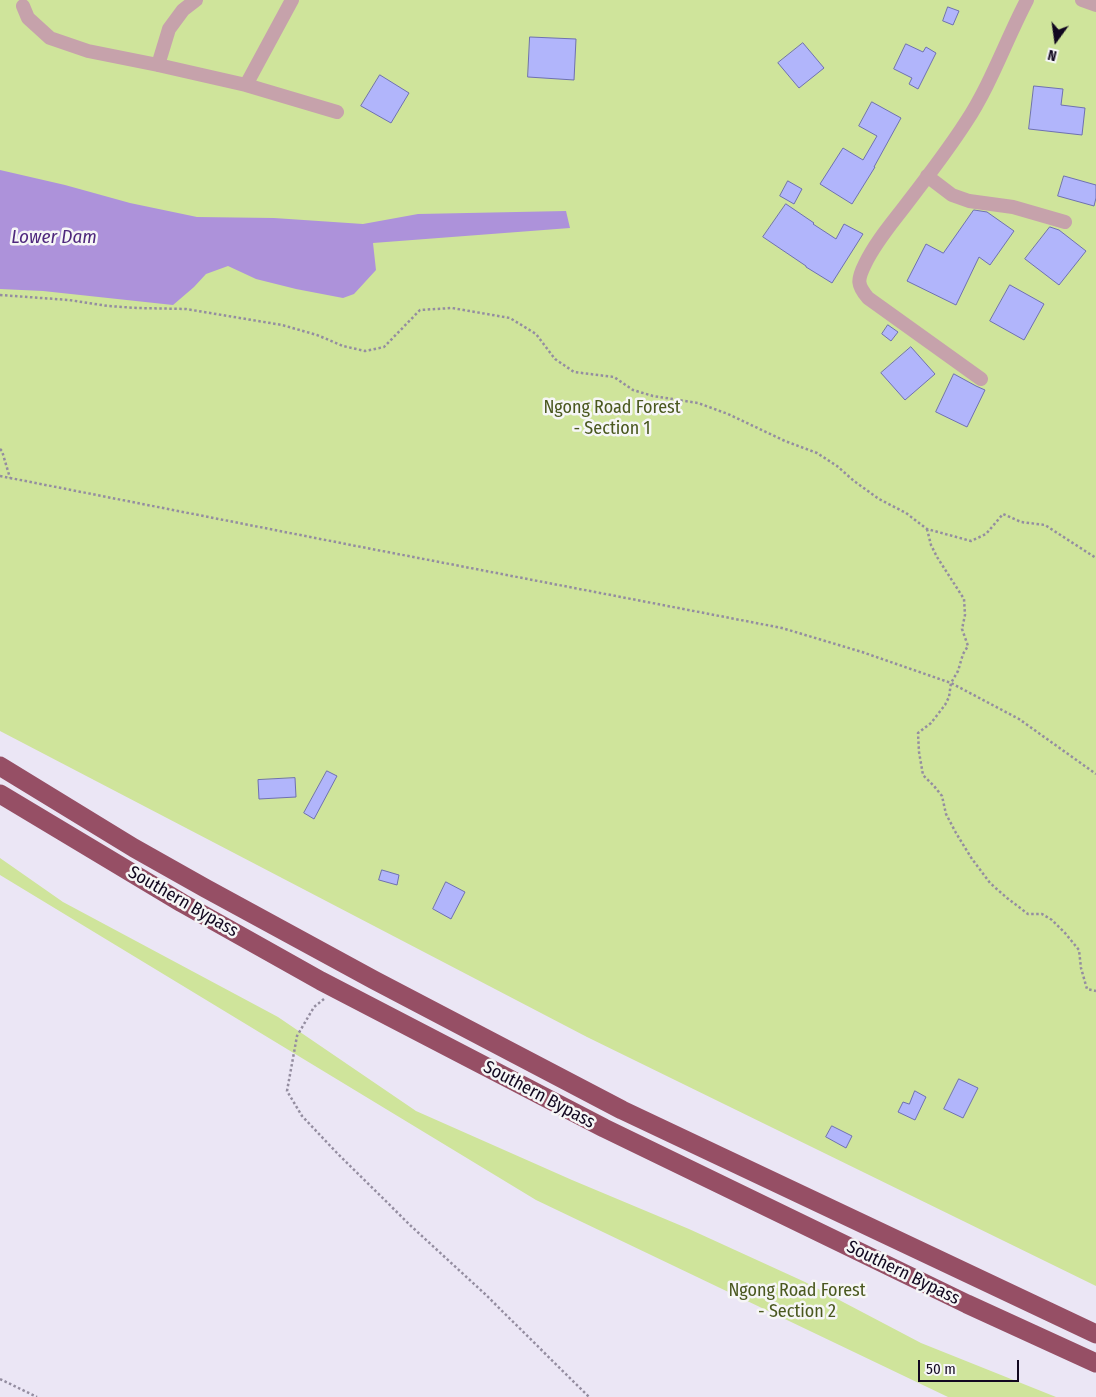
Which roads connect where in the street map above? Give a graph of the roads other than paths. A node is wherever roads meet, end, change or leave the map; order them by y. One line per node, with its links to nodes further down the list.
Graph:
1 (196, 0): 7 (street)
2 (292, 0): 8 (street)
3 (1027, 0): 10 (street)
4 (1082, 0): 5 (street)
5 (1096, 5)
6 (22, 6): 7 (street)
7 (158, 65): 8 (street)
8 (246, 85): 9 (street)
9 (337, 112)
10 (927, 176): 11 (street); 12 (street)
11 (1066, 222)
12 (982, 379)
13 (0, 766): 15 (highway, Southern Bypass)
14 (0, 794): 16 (highway, Southern Bypass)
15 (1096, 1334)
16 (1096, 1363)

